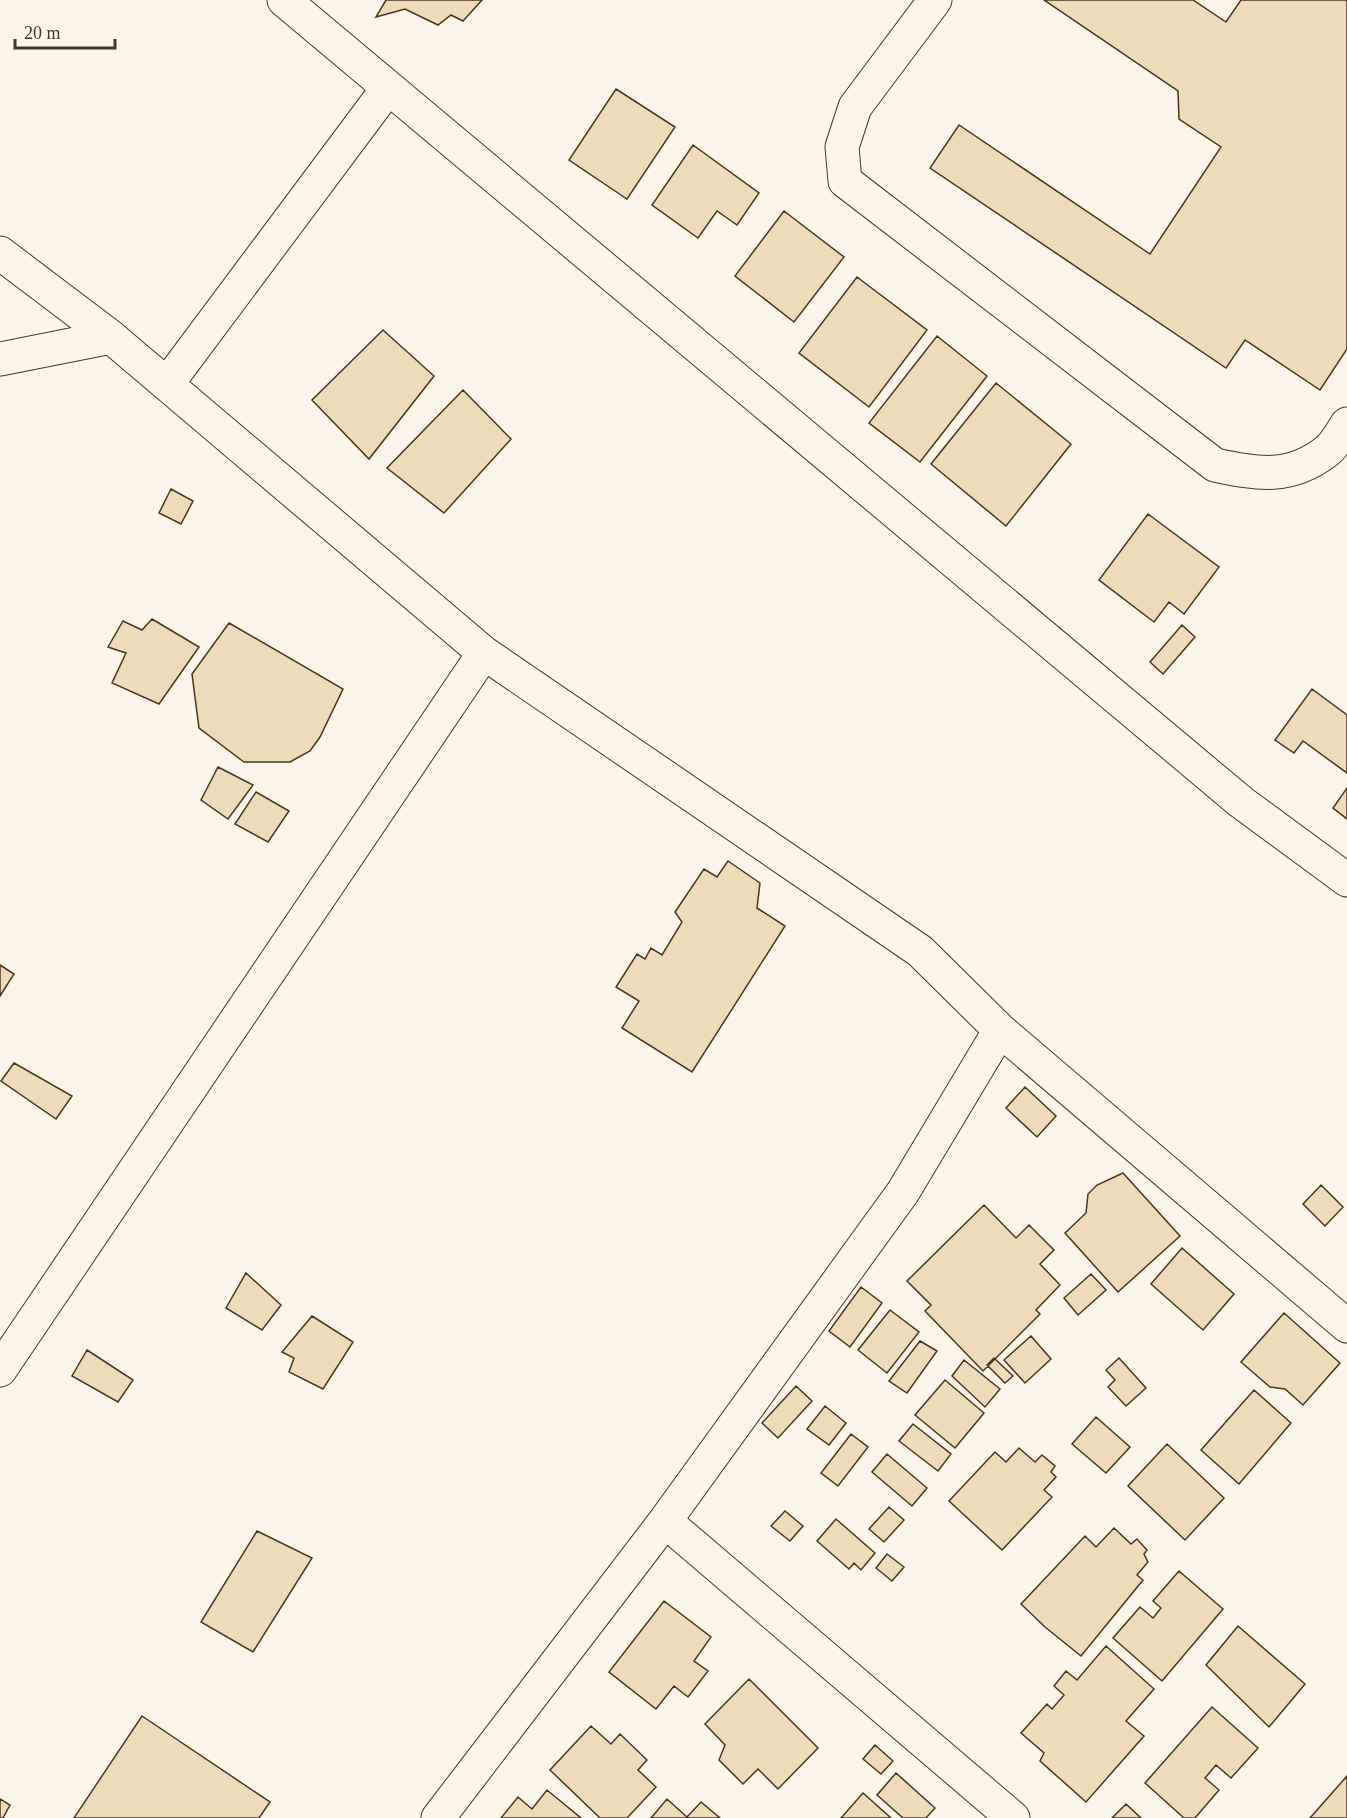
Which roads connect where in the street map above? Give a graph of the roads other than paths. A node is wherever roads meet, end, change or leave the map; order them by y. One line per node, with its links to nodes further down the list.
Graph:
1 (284, 0): 3 (street)
2 (935, 0): 8 (street)
3 (388, 88): 7 (street); 10 (street)
4 (0, 253): 5 (street)
5 (111, 337): 6 (street); 7 (street)
6 (0, 360)
7 (167, 384): 9 (street)
8 (1347, 424)
9 (484, 653): 11 (street); 13 (street)
10 (1347, 880)
11 (1000, 1030): 12 (street); 14 (street)
12 (1347, 1326)
13 (0, 1370)
14 (666, 1521): 15 (street); 16 (street)
15 (438, 1818)
16 (1013, 1818)

